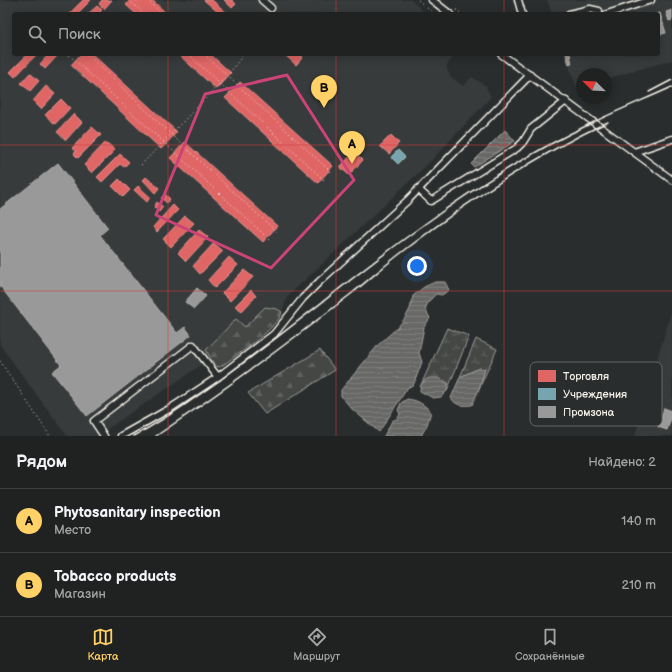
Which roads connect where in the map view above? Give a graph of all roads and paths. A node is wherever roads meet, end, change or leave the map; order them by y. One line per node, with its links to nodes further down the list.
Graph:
1 (129, 0): 10 (path)
2 (147, 0): 11 (path)
3 (262, 0): 8 (street)
4 (418, 0): 12 (path)
5 (432, 0): 13 (street)
6 (518, 0): 14 (street)
7 (651, 0): 17 (street)
8 (271, 8)
9 (599, 11): 15 (street); 16 (street)
10 (142, 12)
11 (160, 12)
12 (432, 12)
13 (447, 12)
14 (521, 12)
15 (576, 12)
16 (595, 12)
17 (612, 12)
18 (70, 56): 30 (path)
19 (89, 56): 28 (path)
20 (190, 56): 26 (path)
21 (206, 56): 25 (path)
22 (242, 56): 25 (path)
23 (506, 56): 24 (street)
24 (530, 75): 27 (street); 36 (street)
25 (227, 76): 26 (path); 33 (path)
26 (220, 83): 28 (path); 34 (path)
27 (566, 101): 31 (street); 36 (street)
28 (171, 135): 30 (path); 37 (path)
29 (672, 139): 31 (street)
30 (164, 142): 32 (path); 38 (path)
31 (634, 152): 35 (street)
32 (141, 165)
33 (331, 172)
34 (324, 180)
35 (672, 180)
36 (418, 189): 40 (street)
37 (277, 232)
38 (270, 240)
39 (0, 361): 41 (path)
40 (218, 378): 42 (street); 43 (street)
41 (50, 436)
42 (104, 436)
43 (121, 436)

